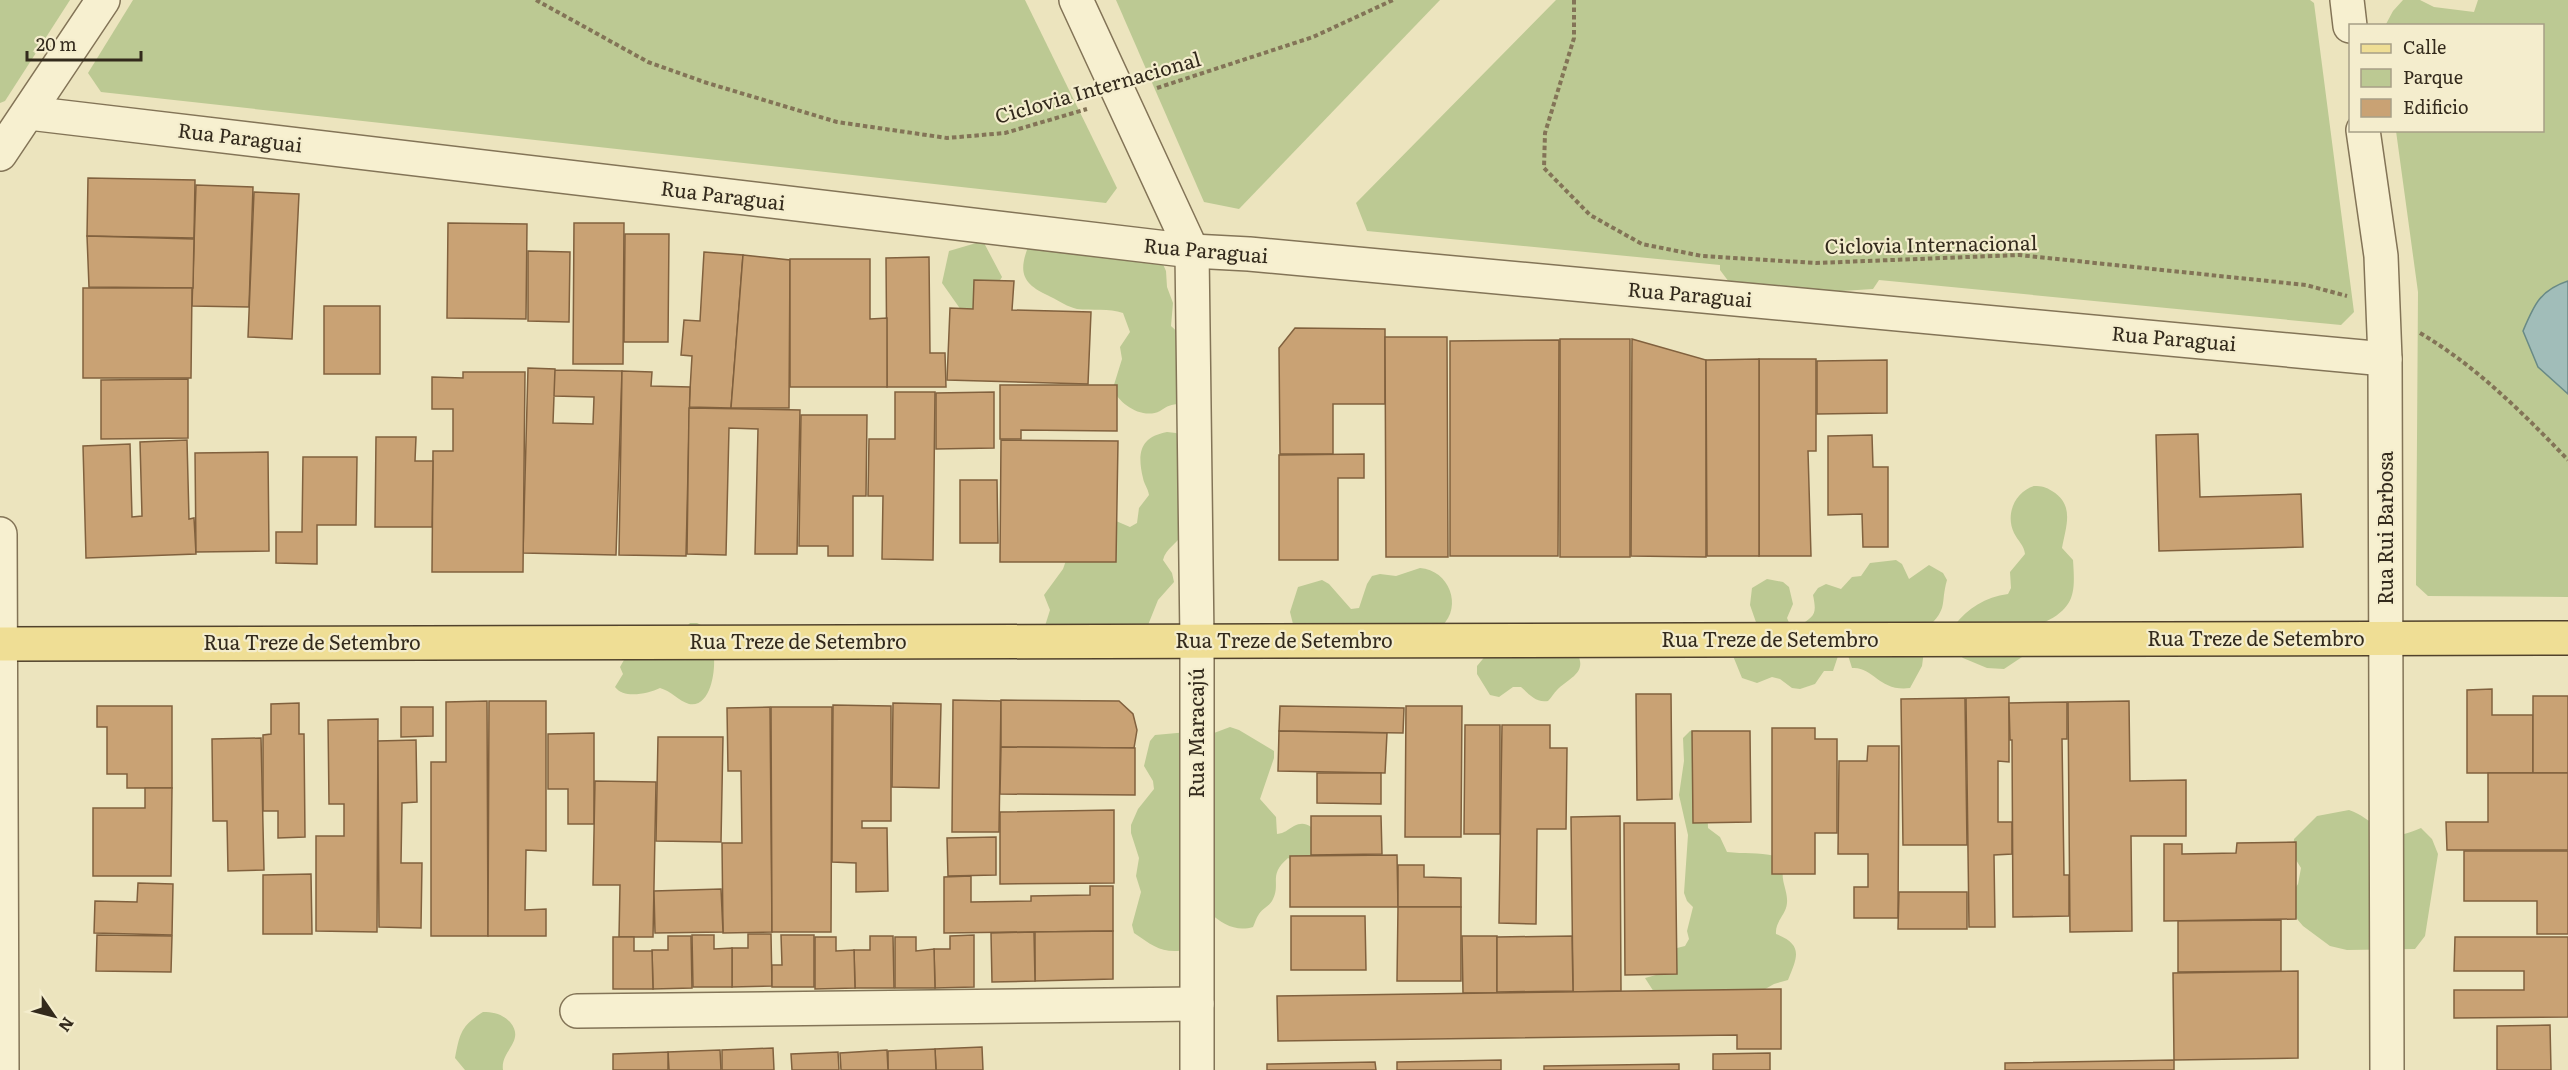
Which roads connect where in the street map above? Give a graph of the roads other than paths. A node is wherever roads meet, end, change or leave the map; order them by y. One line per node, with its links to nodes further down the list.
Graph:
1 (104, 0): 5 (street)
2 (1076, 0): 8 (street)
3 (2347, 0): 4 (street)
4 (2350, 24)
5 (29, 113): 7 (street); 8 (street, Rua Paraguai)
6 (2363, 132): 9 (street, Rua Rui Barbosa)
7 (0, 154)
8 (1192, 252): 9 (street, Rua Paraguai); 13 (street, Rua Maracajú)
9 (2385, 359): 11 (street, Rua Rui Barbosa)
10 (0, 534): 14 (street)
11 (2385, 638): 12 (main road, Rua Treze de Setembro); 13 (main road, Rua Treze de Setembro); 19 (street, Rua Rui Barbosa)
12 (2568, 638)
13 (1197, 641): 14 (main road, Rua Treze de Setembro); 15 (street, Rua Maracajú)
14 (0, 644): 17 (street)
15 (1197, 1004): 16 (street); 18 (street, Rua Maracajú)
16 (577, 1011)
17 (2, 1070)
18 (1197, 1070)
19 (2387, 1070)

